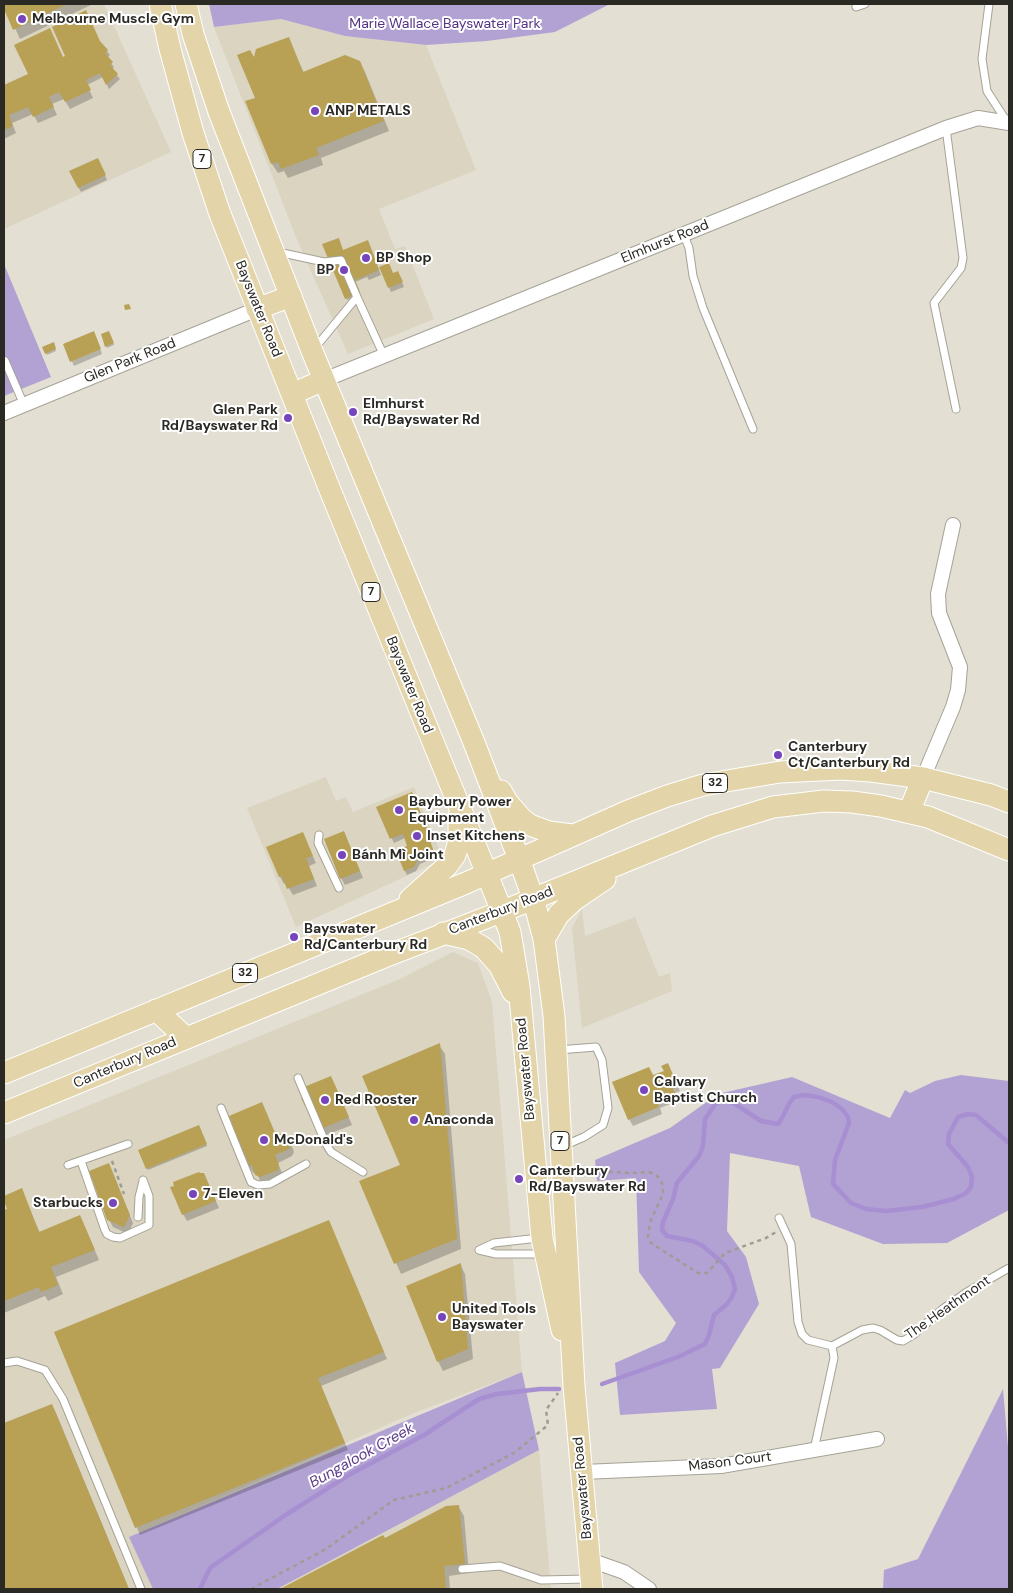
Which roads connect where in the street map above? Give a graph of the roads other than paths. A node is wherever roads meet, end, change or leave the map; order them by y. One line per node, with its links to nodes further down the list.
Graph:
1 (160, 4): 12 (main road, Bayswater Road / 7)
2 (186, 4): 9 (main road, Bayswater Road / 7)
3 (865, 4): 5 (lane)
4 (988, 4): 6 (lane)
5 (856, 7)
6 (1009, 123): 7 (street, Elmhurst Road)
7 (946, 128): 8 (street, Elmhurst Road); 19 (lane)
8 (684, 235): 14 (street, Elmhurst Road); 21 (lane)
9 (273, 251): 10 (main road, Bayswater Road / 7); 11 (lane)
10 (291, 296): 12 (main road); 13 (main road, Bayswater Road / 7)
11 (357, 297): 13 (lane); 14 (lane)
12 (257, 309): 17 (main road, Bayswater Road / 7); 18 (street, Glen Park Road)
13 (312, 351): 16 (main road, Bayswater Road / 7)
14 (384, 356): 16 (street, Elmhurst Road)
15 (5, 360): 18 (lane)
16 (324, 380): 17 (main road); 23 (main road, Bayswater Road / 7)
17 (292, 394): 26 (main road, Bayswater Road / 7)
18 (24, 405): 20 (street, Glen Park Road)
19 (956, 409)
20 (4, 413)
21 (753, 428)
22 (953, 525): 24 (street)
23 (473, 740): 29 (main road); 32 (main road, Bayswater Road / 7)
24 (923, 778): 25 (main road, 32); 27 (main road); 29 (main road, 32)
25 (1009, 802)
26 (457, 803): 33 (main road, Bayswater Road / 7); 36 (main road)
27 (909, 812): 30 (main road, Canterbury Road); 31 (main road, Canterbury Road)
28 (319, 835): 34 (lane)
29 (573, 835): 32 (main road, 32)
30 (654, 849): 35 (main road, Canterbury Road); 39 (main road)
31 (1009, 850)
32 (519, 858): 33 (main road, 32); 35 (main road, Bayswater Road / 7)
33 (487, 874): 36 (main road, 32); 37 (main road, Bayswater Road / 7)
34 (339, 888)
35 (533, 898): 37 (main road, Canterbury Road); 39 (main road, Bayswater Road / 7)
36 (395, 912): 40 (main road, 32)
37 (501, 912): 38 (main road, Canterbury Road); 41 (main road, Bayswater Road / 7)
38 (444, 933): 41 (main road); 42 (main road, Canterbury Road)
39 (544, 939): 43 (main road, Bayswater Road / 7)
40 (156, 1010): 42 (main road); 44 (main road, 32)
41 (522, 1018): 56 (main road, Bayswater Road / 7)
42 (177, 1041): 47 (main road, Canterbury Road)
43 (556, 1050): 49 (main road, Bayswater Road / 7); 49 (lane)
44 (4, 1073)
45 (298, 1078): 53 (lane)
46 (221, 1108): 51 (lane)
47 (4, 1113)
48 (128, 1144): 50 (lane)
49 (560, 1148): 57 (main road, Bayswater Road / 7)
50 (81, 1161): 52 (lane); 54 (lane)
51 (306, 1164)
52 (68, 1165)
53 (363, 1172)
54 (138, 1217)
55 (779, 1218): 59 (lane)
56 (543, 1246): 56 (lane); 57 (main road); 61 (main road, Bayswater Road / 7)
57 (568, 1248): 61 (main road, Bayswater Road / 7)
58 (1009, 1268): 59 (lane, The Heathmont)
59 (832, 1346): 63 (lane)
60 (4, 1363): 67 (lane)
61 (574, 1388): 64 (main road, Bayswater Road / 7)
62 (876, 1439): 63 (street, Mason Court)
63 (814, 1450): 64 (street, Mason Court)
64 (582, 1472): 66 (main road, Bayswater Road / 7)
65 (462, 1569): 66 (lane)
66 (591, 1576): 68 (street)
67 (141, 1589)
68 (649, 1589)

